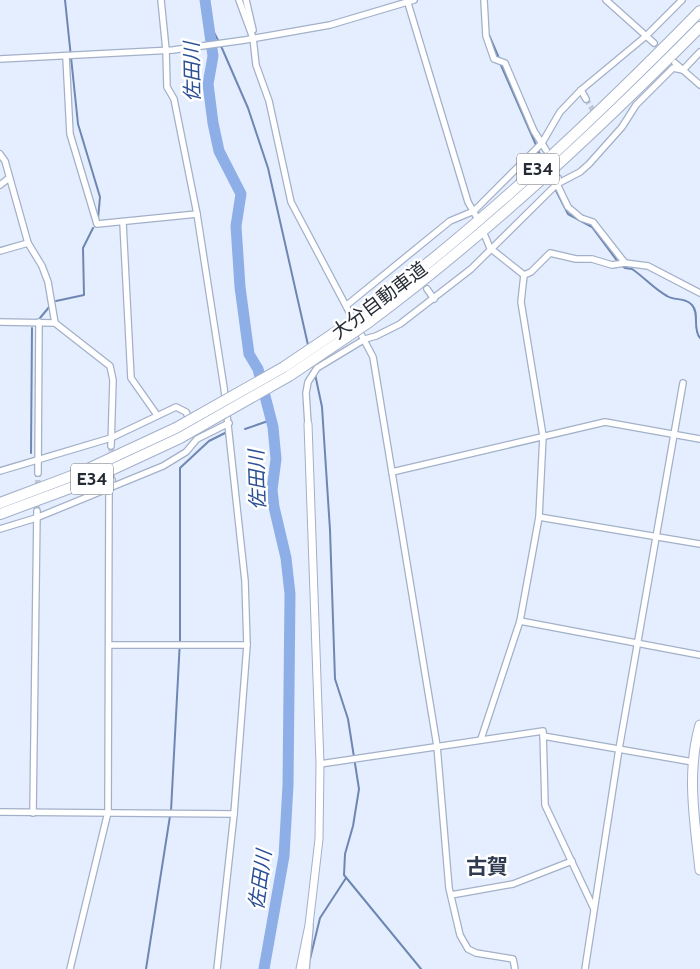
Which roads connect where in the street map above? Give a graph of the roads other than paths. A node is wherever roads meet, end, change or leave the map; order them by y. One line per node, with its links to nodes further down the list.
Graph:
1 (161, 0): 13 (street)
2 (239, 0): 11 (street)
3 (246, 0): 11 (street)
4 (484, 0): 22 (street)
5 (606, 0): 10 (street)
6 (682, 0): 10 (street)
7 (410, 1): 11 (street); 28 (street)
8 (700, 11): 43 (highway, 大分自動車道 / E34)
9 (700, 27): 43 (highway, 大分自動車道 / E34)
10 (646, 36): 12 (street); 20 (street)
11 (254, 38): 13 (street); 42 (street)
12 (654, 44)
13 (166, 50): 15 (street); 29 (street)
14 (700, 52): 18 (street)
15 (66, 57): 16 (street); 30 (street)
16 (0, 59)
17 (675, 63): 18 (street)
18 (683, 70): 19 (street); 26 (street)
19 (700, 84)
20 (580, 90): 21 (street); 22 (street)
21 (586, 100)
22 (539, 147): 23 (street); 28 (street)
23 (546, 150)
24 (0, 154): 25 (street)
25 (10, 178): 27 (street); 32 (street)
26 (555, 184): 33 (street); 36 (street)
27 (0, 185)
28 (475, 213): 35 (street)
29 (197, 214): 30 (street); 50 (street)
30 (123, 223): 49 (street)
31 (485, 236): 33 (street)
32 (28, 243): 34 (street); 46 (street)
33 (490, 248): 38 (street); 41 (street)
34 (0, 251)
35 (404, 260): 37 (street); 42 (street)
36 (622, 263): 38 (street); 40 (street)
37 (409, 266)
38 (524, 275): 54 (street)
39 (427, 289): 41 (street)
40 (700, 293)
41 (434, 299): 47 (street)
42 (347, 305): 47 (street)
43 (366, 317): 52 (highway, 大分自動車道 / E34, bridge)
44 (0, 322): 45 (street)
45 (39, 322): 46 (street); 59 (street)
46 (55, 322): 55 (street)
47 (365, 339): 51 (street); 61 (street)
48 (683, 383): 53 (street)
49 (157, 415): 55 (street); 56 (street)
50 (229, 423): 56 (street); 76 (street)
51 (308, 424): 85 (street)
52 (178, 433): 65 (highway, 大分自動車道 / E34); 67 (highway, 大分自動車道 / E34)
53 (674, 434): 54 (street); 57 (street); 71 (street)
54 (543, 436): 61 (street); 68 (street)
55 (111, 438): 58 (street); 59 (street)
56 (197, 439): 64 (street)
57 (700, 439)
58 (111, 446)
59 (38, 458): 60 (street); 62 (street)
60 (0, 471)
61 (392, 472): 81 (street)
62 (38, 473)
63 (112, 480): 64 (street)
64 (109, 490): 69 (street); 75 (street)
65 (0, 503)
66 (37, 511): 69 (street)
67 (0, 514)
68 (539, 517): 71 (street); 73 (street)
69 (36, 518): 70 (street); 88 (street)
70 (0, 529)
71 (656, 537): 72 (street); 74 (street)
72 (700, 544)
73 (520, 621): 74 (street); 80 (street)
74 (638, 642): 77 (street); 83 (street)
75 (109, 645): 76 (street); 87 (street)
76 (247, 646): 89 (street)
77 (700, 655)
78 (700, 726): 82 (main road)
79 (543, 736): 80 (street); 83 (street); 90 (street)
80 (481, 739): 81 (street)
81 (437, 746): 85 (street); 92 (street)
82 (697, 748): 84 (main road)
83 (619, 750): 84 (street); 93 (street)
84 (693, 762): 91 (main road)
85 (320, 764): 94 (street)
86 (0, 812): 88 (street)
87 (108, 812): 88 (street); 89 (street); 96 (street)
88 (33, 813)
89 (234, 814): 97 (street)
90 (572, 861): 92 (street); 93 (street)
91 (700, 870)
92 (451, 895): 100 (street)
93 (594, 909): 101 (street)
94 (310, 918): 95 (street); 98 (street)
95 (306, 965): 99 (street)
96 (70, 969)
97 (217, 969)
98 (300, 969)
99 (312, 969)
100 (515, 969)
101 (586, 969)

